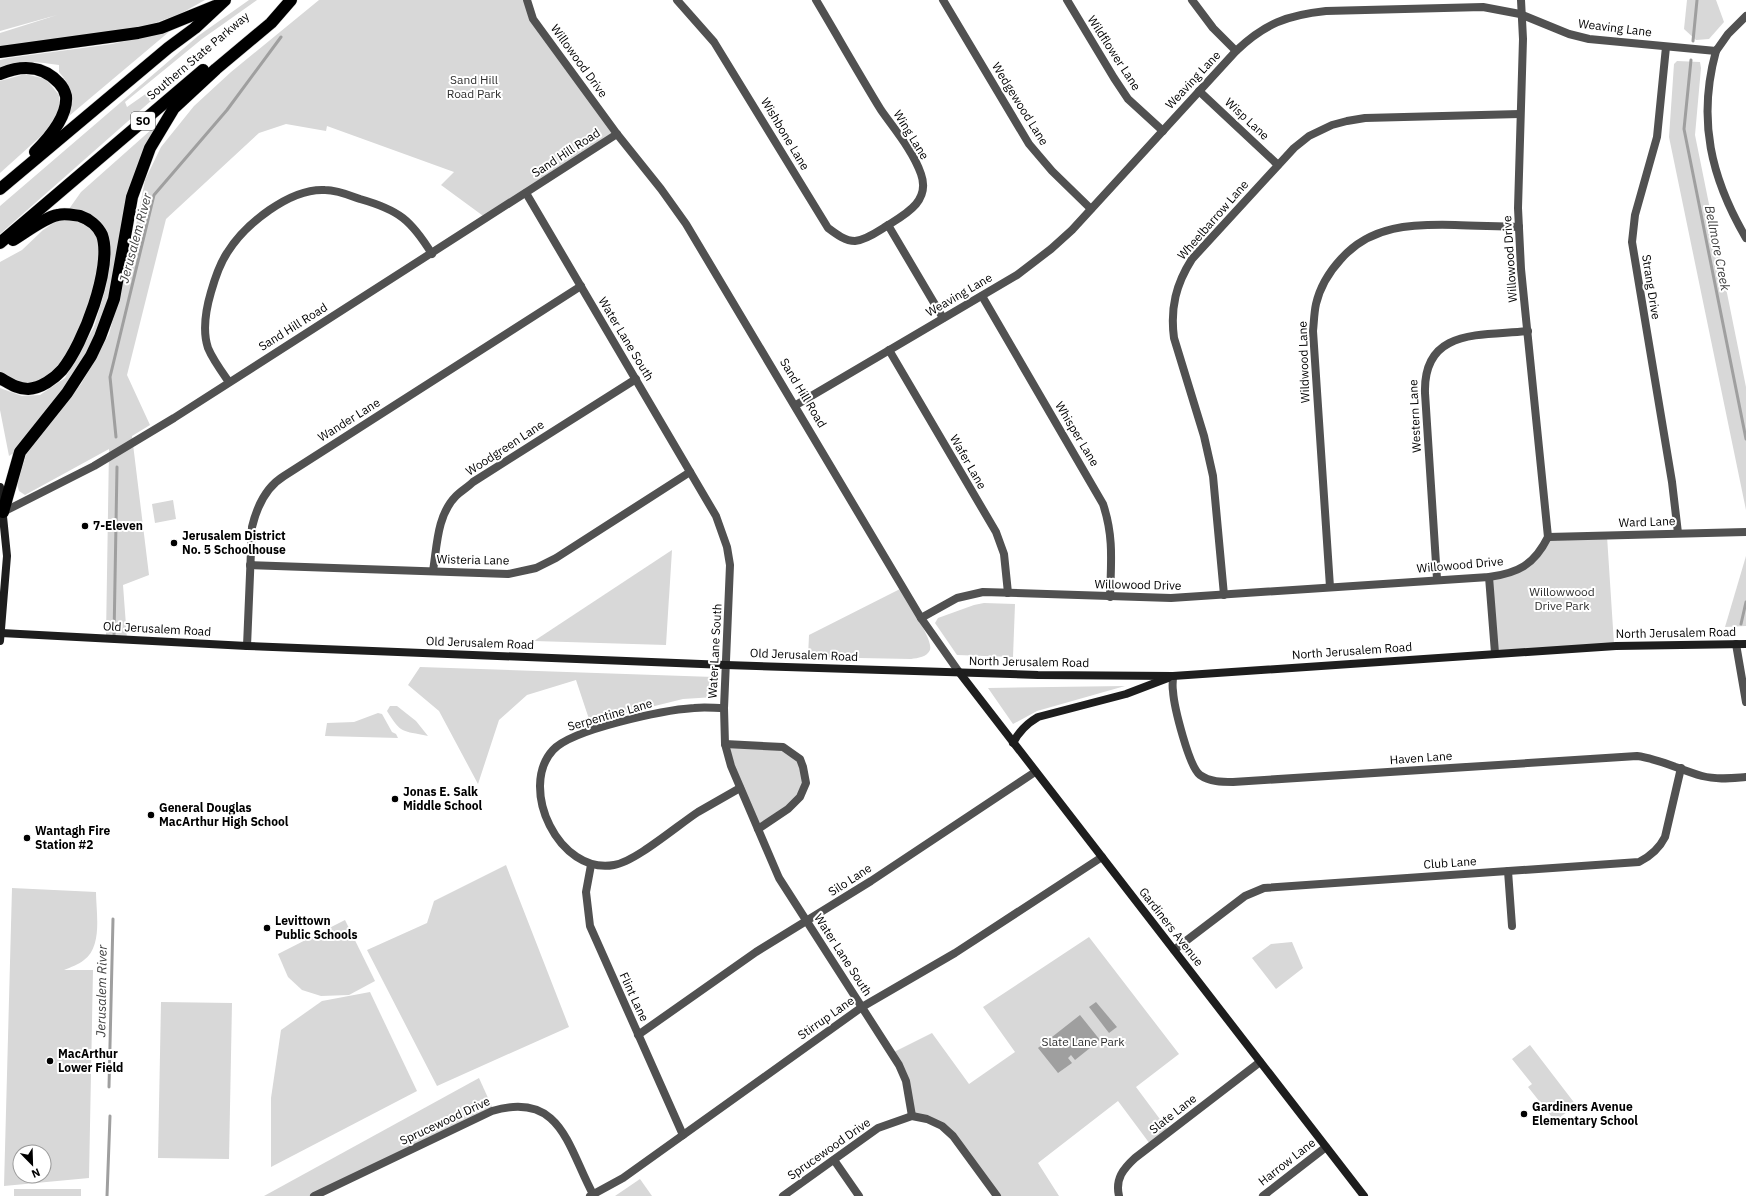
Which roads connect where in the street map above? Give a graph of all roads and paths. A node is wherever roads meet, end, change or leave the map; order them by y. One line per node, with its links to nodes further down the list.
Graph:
1 (288, 0): 29 (highway, Southern State Parkway / SO)
2 (291, 0): 43 (highway)
3 (528, 0): 21 (street, Willowood Drive)
4 (678, 0): 26 (street, Wishbone Lane)
5 (816, 0): 26 (street, Wing Lane)
6 (943, 0): 25 (street, Wedgewood Lane)
7 (1067, 0): 20 (street, Wildflower Lane)
8 (1192, 0): 14 (street)
9 (1521, 0): 11 (street, Willowood Drive)
10 (223, 2): 15 (highway); 23 (highway, Southern State Parkway)
11 (1520, 14): 13 (street, Weaving Lane); 14 (street, Weaving Lane); 19 (street, Willowood Drive)
12 (1746, 16): 16 (street)
13 (1666, 47): 16 (street, Weaving Lane); 45 (street, Strang Drive)
14 (1236, 51): 18 (street, Weaving Lane)
15 (0, 52)
16 (1716, 52): 28 (street)
17 (0, 74): 23 (highway)
18 (1199, 91): 20 (street, Weaving Lane); 22 (street, Wisp Lane)
19 (1520, 114): 22 (street, Wheelbarrow Lane); 27 (street, Willowood Drive)
20 (1163, 131): 25 (street, Weaving Lane)
21 (617, 134): 24 (street, Sand Hill Road); 40 (street, Sand Hill Road)
22 (1278, 165): 53 (street, Wheelbarrow Lane)
23 (0, 188)
24 (526, 193): 31 (street, Sand Hill Road); 32 (street, Water Lane South)
25 (1091, 209): 33 (street, Weaving Lane)
26 (888, 225): 34 (street)
27 (1519, 227): 35 (street, Willowood Drive); 51 (street, Wildwood Lane)
28 (1746, 238)
29 (0, 243)
30 (0, 248): 37 (highway)
31 (432, 254): 39 (street, Sand Hill Road); 39 (street)
32 (581, 286): 38 (street, Water Lane South); 47 (street, Wander Lane)
33 (982, 296): 34 (street, Weaving Lane); 54 (street, Whisper Lane)
34 (943, 318): 36 (street, Weaving Lane)
35 (1528, 331): 46 (street, Willowood Drive); 50 (street, Western Lane)
36 (889, 350): 40 (street, Weaving Lane); 52 (street, Wafer Lane)
37 (0, 378)
38 (636, 379): 41 (street, Water Lane South); 48 (street, Woodgreen Lane)
39 (229, 382): 43 (street, Sand Hill Road)
40 (796, 405): 55 (street, Sand Hill Road)
41 (690, 472): 48 (street, Wisteria Lane); 61 (street, Water Lane South)
42 (0, 487): 43 (main road)
43 (3, 512): 56 (main road)
44 (1746, 532): 45 (street, Ward Lane)
45 (1678, 533): 46 (street, Ward Lane)
46 (1548, 537): 49 (street, Willowood Drive)
47 (250, 566): 48 (street, Wisteria Lane); 59 (street, Wander Lane)
48 (434, 571)
49 (1489, 577): 50 (street, Willowood Drive); 60 (street)
50 (1437, 579): 51 (street, Willowood Drive)
51 (1330, 587): 53 (street, Willowood Drive)
52 (1008, 593): 54 (street, Willowood Drive); 55 (street, Willowood Drive)
53 (1224, 595): 54 (street, Willowood Drive)
54 (1110, 597)
55 (922, 618): 62 (street, Sand Hill Road)
56 (0, 636): 59 (main road, Old Jerusalem Road)
57 (1736, 644): 58 (main road, North Jerusalem Road); 60 (main road, North Jerusalem Road); 64 (street)
58 (1746, 644)
59 (247, 646): 61 (main road, Old Jerusalem Road)
60 (1495, 653): 63 (main road, North Jerusalem Road)
61 (726, 665): 62 (main road, Old Jerusalem Road); 65 (street, Water Lane South)
62 (959, 672): 63 (main road, North Jerusalem Road); 67 (main road, Gardiners Avenue)
63 (1173, 676): 67 (main road); 68 (street, Haven Lane)
64 (1746, 702)
65 (724, 708): 66 (street, Water Lane South); 74 (street, Serpentine Lane)
66 (725, 744): 71 (street, Water Lane South); 72 (street)
67 (1013, 744): 69 (main road, Gardiners Avenue)
68 (1681, 768): 70 (street, Haven Lane); 75 (street, Club Lane)
69 (1035, 772): 73 (main road, Gardiners Avenue); 76 (street, Silo Lane)
70 (1746, 777)
71 (740, 788): 72 (street, Water Lane South); 74 (street, Serpentine Lane)
72 (758, 829): 76 (street, Water Lane South)
73 (1102, 857): 78 (main road, Gardiners Avenue); 79 (street, Stirrup Lane)
74 (591, 864): 80 (street, Flint Lane)
75 (1508, 871): 77 (street); 78 (street, Club Lane)
76 (807, 921): 79 (street, Water Lane South); 80 (street, Silo Lane)
77 (1512, 926)
78 (1174, 950): 81 (main road, Gardiners Avenue)
79 (862, 1007): 82 (street, Water Lane South); 83 (street, Stirrup Lane)
80 (638, 1035): 83 (street, Flint Lane)
81 (1260, 1062): 84 (main road, Gardiners Avenue); 91 (street, Slate Lane)
82 (912, 1116): 85 (street, Sprucewood Drive); 90 (street)
83 (683, 1135): 87 (street, Stirrup Lane)
84 (1326, 1147): 92 (street, Harrow Lane); 93 (main road, Gardiners Avenue)
85 (834, 1160): 88 (street, Sprucewood Drive); 89 (street)
86 (314, 1196): 87 (street, Sprucewood Drive)
87 (592, 1196)
88 (783, 1196)
89 (859, 1196)
90 (997, 1196)
91 (1119, 1196)
92 (1263, 1196)
93 (1364, 1196)

